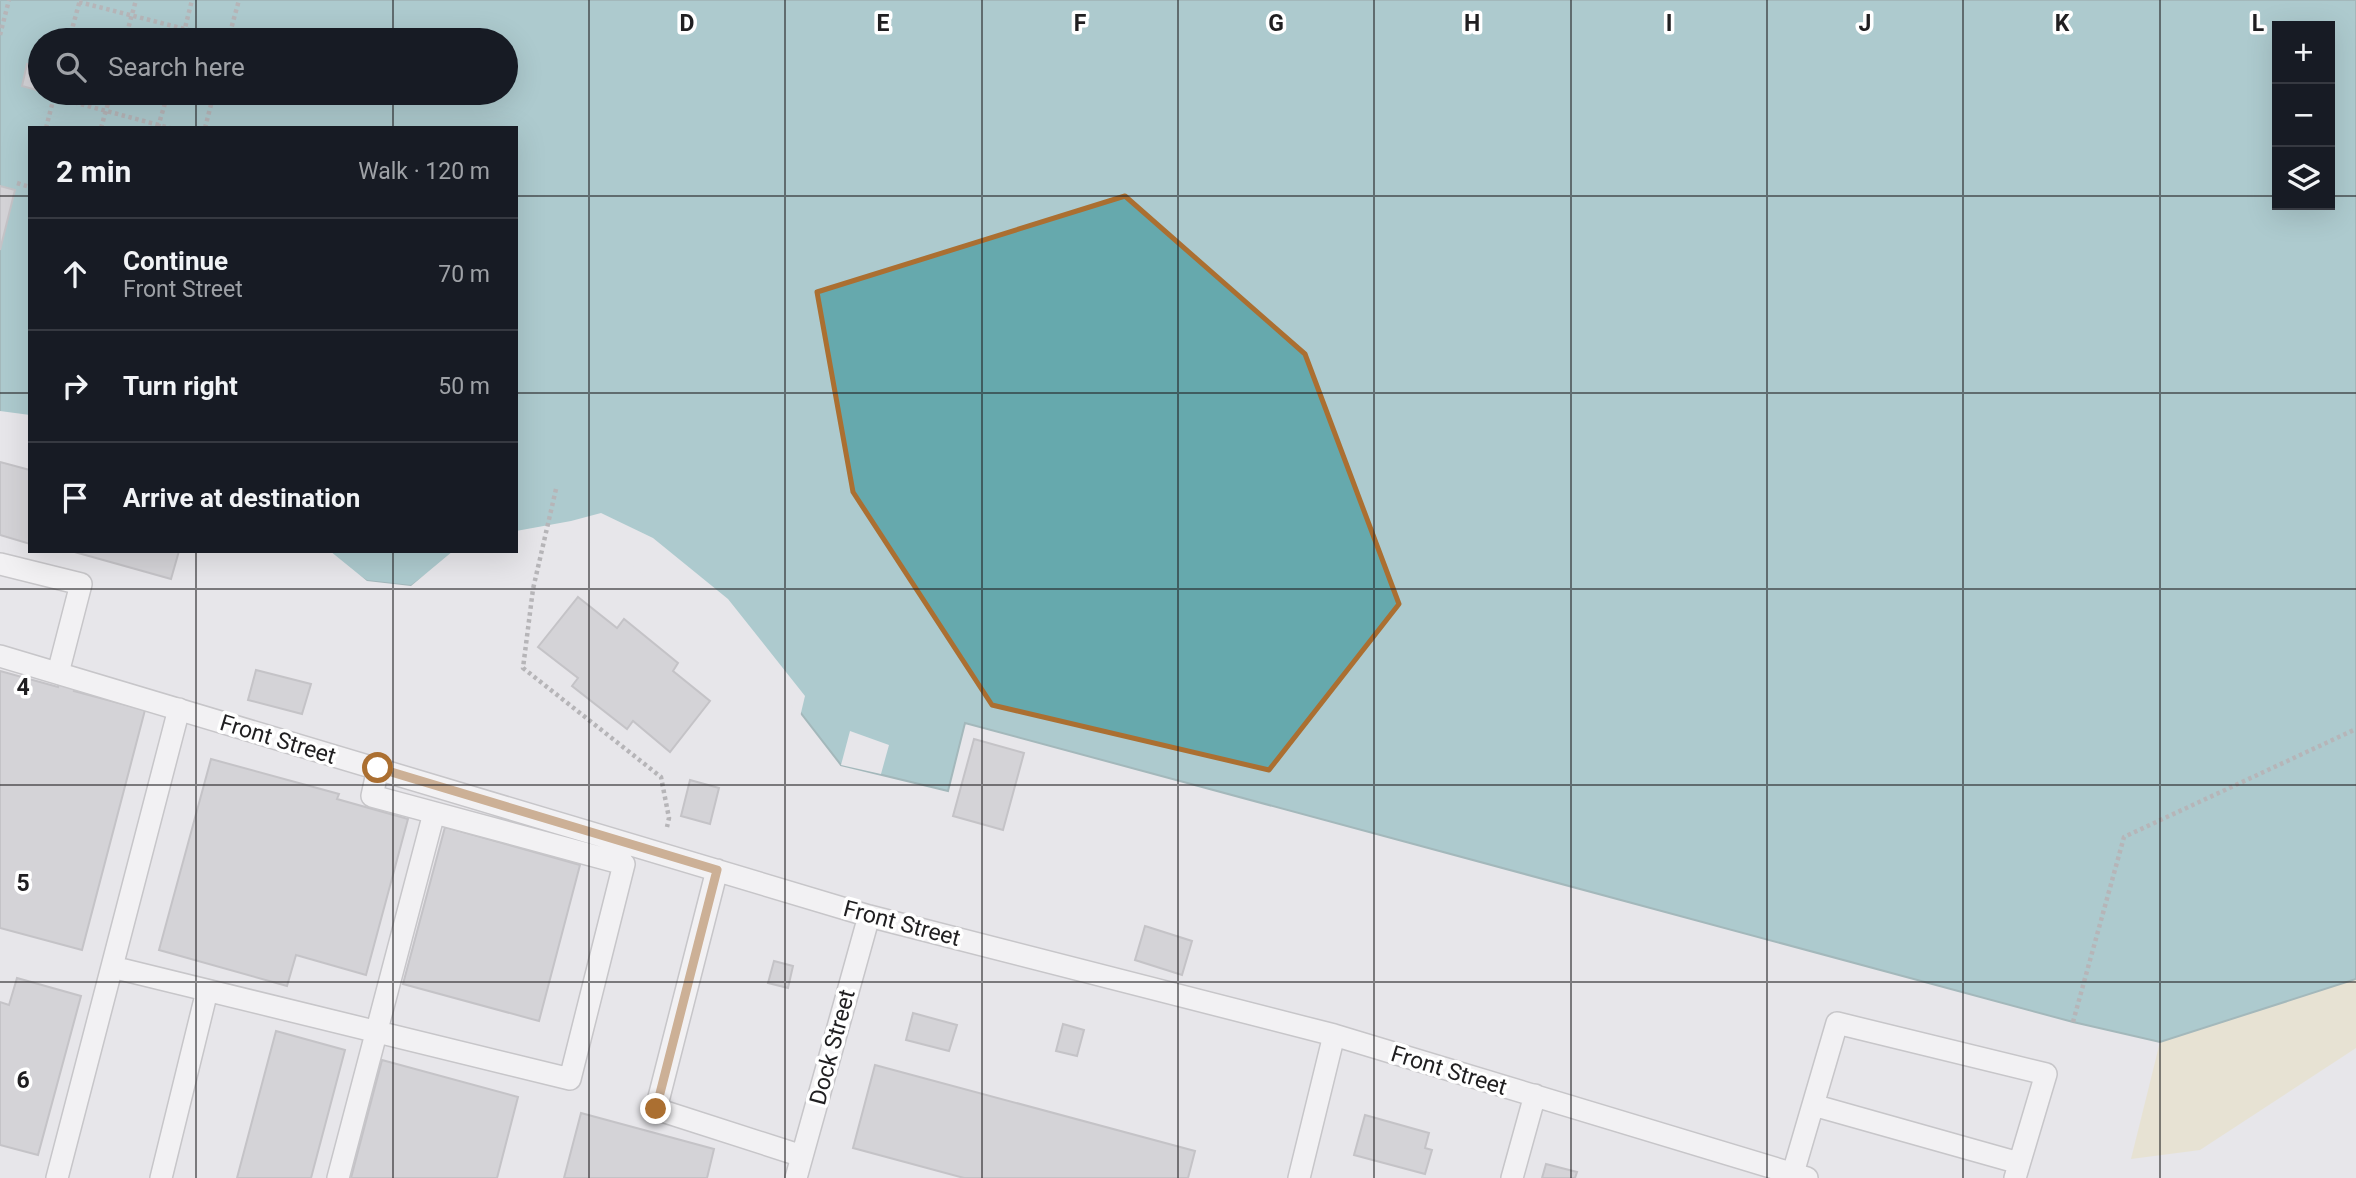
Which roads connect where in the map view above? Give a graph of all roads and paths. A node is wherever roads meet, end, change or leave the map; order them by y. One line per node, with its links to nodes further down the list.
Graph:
1 (9, 0): 12 (path)
2 (136, 0): 6 (path)
3 (192, 0): 10 (path)
4 (239, 0): 11 (path)
5 (79, 1): 6 (path); 7 (path)
6 (132, 15): 8 (path); 9 (path)
7 (72, 28)
8 (128, 28)
9 (181, 28)
10 (185, 28)
11 (231, 28)
12 (0, 35)
13 (51, 105): 19 (path)
14 (86, 105): 18 (path)
15 (108, 105): 18 (path)
16 (164, 105): 21 (path)
17 (211, 105): 22 (path)
18 (106, 111): 20 (path); 21 (path)
19 (46, 126)
20 (102, 126)
21 (158, 126)
22 (206, 126)
23 (17, 183): 24 (path)
24 (28, 188)
25 (556, 489): 33 (path)
26 (0, 564): 28 (lane)
27 (0, 656): 28 (lane, Front Street)
28 (58, 673): 29 (lane, Front Street)
29 (179, 709): 31 (lane, Front Street); 36 (lane)
30 (2356, 729): 38 (path)
31 (378, 768): 32 (lane); 34 (lane, Front Street)
32 (434, 813): 39 (lane); 39 (lane)
33 (666, 830)
34 (717, 870): 35 (lane, Front Street); 43 (lane)
35 (869, 916): 40 (lane, Front Street); 43 (lane, Dock Street)
36 (112, 967): 37 (lane); 46 (lane)
37 (207, 991): 39 (lane); 47 (lane)
38 (2073, 1022)
39 (376, 1032): 48 (lane)
40 (1334, 1035): 41 (lane, Front Street); 50 (lane)
41 (1535, 1095): 45 (lane, Front Street); 51 (lane)
42 (1813, 1105): 44 (lane); 44 (lane); 45 (lane)
43 (802, 1156): 49 (lane, Dock Street)
44 (2017, 1170)
45 (1800, 1175)
46 (57, 1178)
47 (161, 1178)
48 (338, 1178)
49 (796, 1178)
50 (1299, 1178)
51 (1512, 1178)

